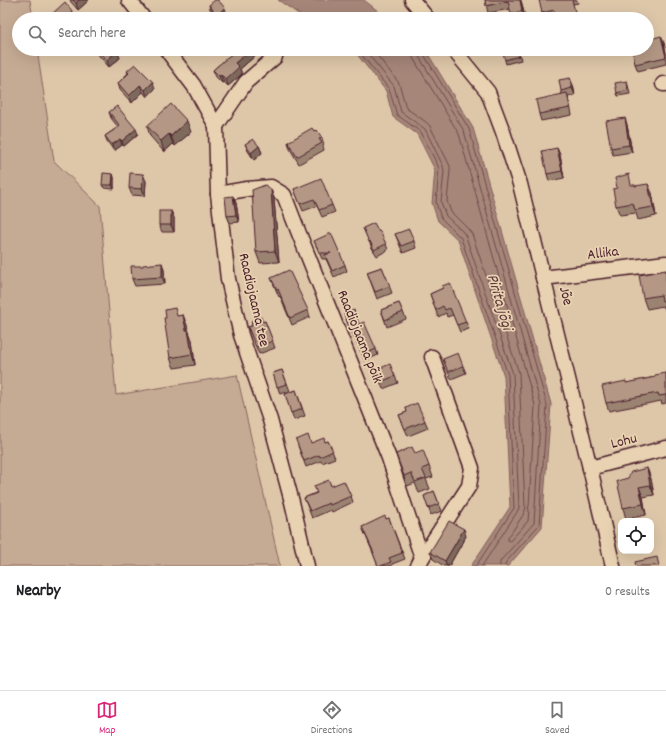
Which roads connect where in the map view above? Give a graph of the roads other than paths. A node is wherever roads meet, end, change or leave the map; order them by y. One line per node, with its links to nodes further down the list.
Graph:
1 (129, 0): 3 (street)
2 (412, 0): 4 (street)
3 (138, 12)
4 (422, 12)
5 (171, 56): 8 (street, Raadiojaama tee)
6 (459, 56): 11 (street, Jõe)
7 (275, 57): 8 (street)
8 (216, 126): 9 (street, Raadiojaama tee)
9 (218, 194): 15 (street, Raadiojaama põik); 16 (street, Raadiojaama tee)
10 (666, 263): 11 (street, Allika)
11 (543, 278): 14 (street, Jõe)
12 (432, 356): 15 (street, Raadiojaama põik)
13 (666, 448): 14 (street, Lohu)
14 (590, 468): 17 (street, Jõe)
15 (420, 562)
16 (307, 566)
17 (613, 566)

